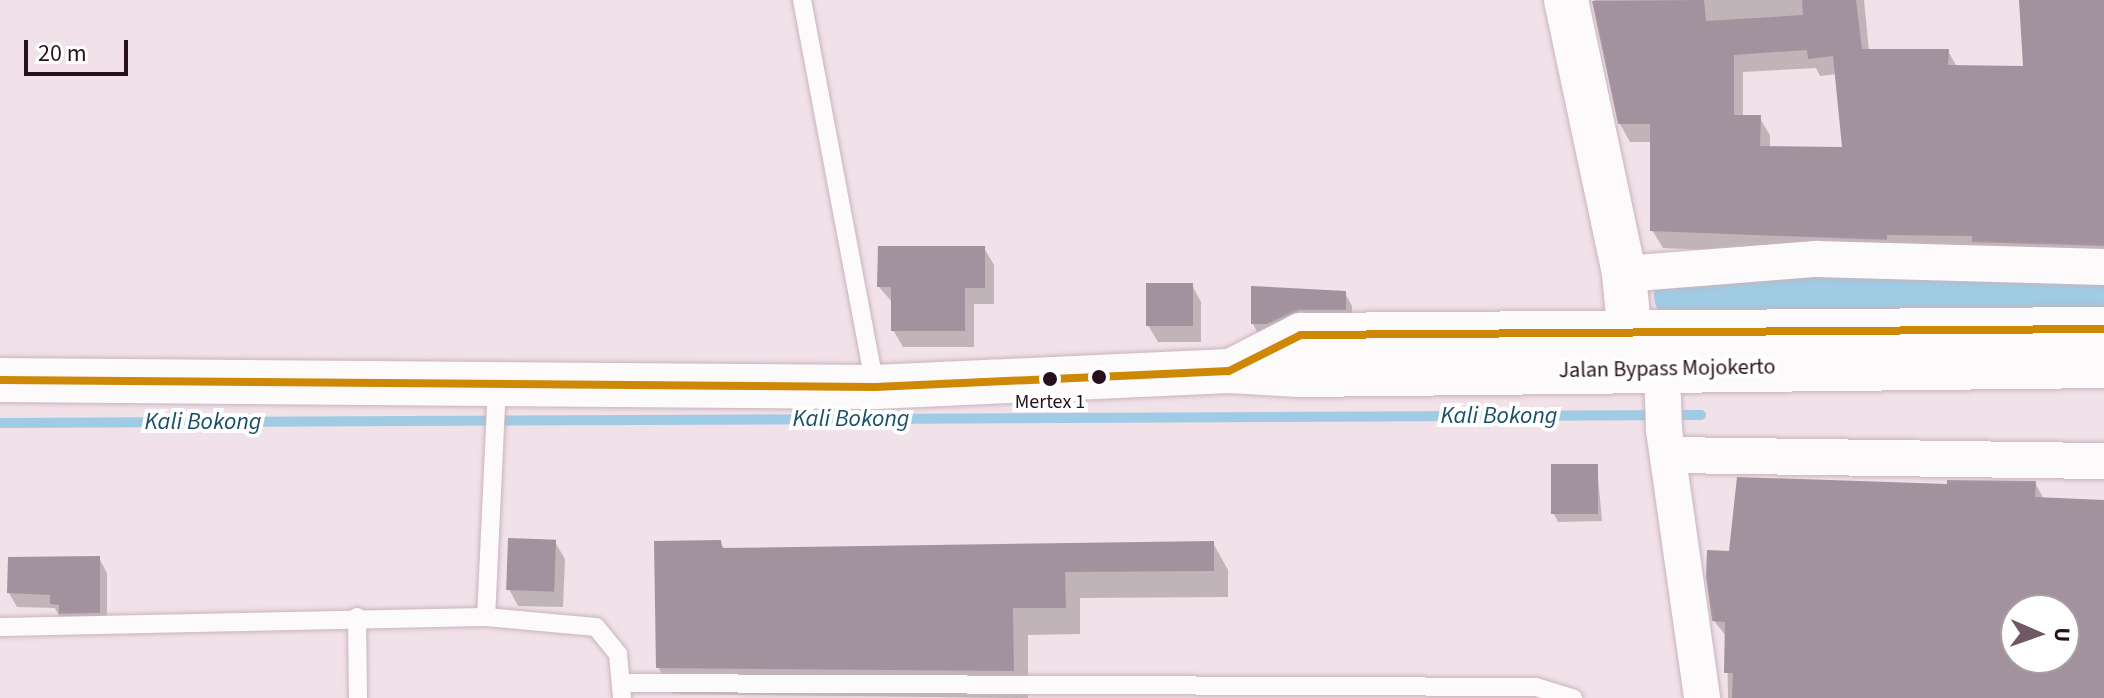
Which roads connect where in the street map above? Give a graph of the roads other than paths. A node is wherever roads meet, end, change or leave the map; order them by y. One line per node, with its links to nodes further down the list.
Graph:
1 (802, 0): 9 (lane)
2 (1566, 0): 4 (main road)
3 (2104, 267): 4 (street)
4 (1624, 274): 6 (main road)
5 (2104, 329): 6 (main road, Jalan Bypass Mojokerto)
6 (1651, 357): 7 (main road, Jalan Bypass Mojokerto); 9 (main road, Jalan Bypass Mojokerto); 11 (street)
7 (2104, 366)
8 (0, 380): 10 (main road, Jalan Bypass Mojokerto)
9 (875, 387): 10 (main road, Jalan Bypass Mojokerto)
10 (496, 397): 14 (lane)
11 (1666, 443): 12 (street); 19 (street)
12 (2104, 461)
13 (357, 617): 14 (lane); 15 (lane); 17 (lane)
14 (486, 617): 16 (lane)
15 (0, 627)
16 (622, 691): 18 (lane)
17 (358, 698)
18 (1573, 698)
19 (1702, 698)

